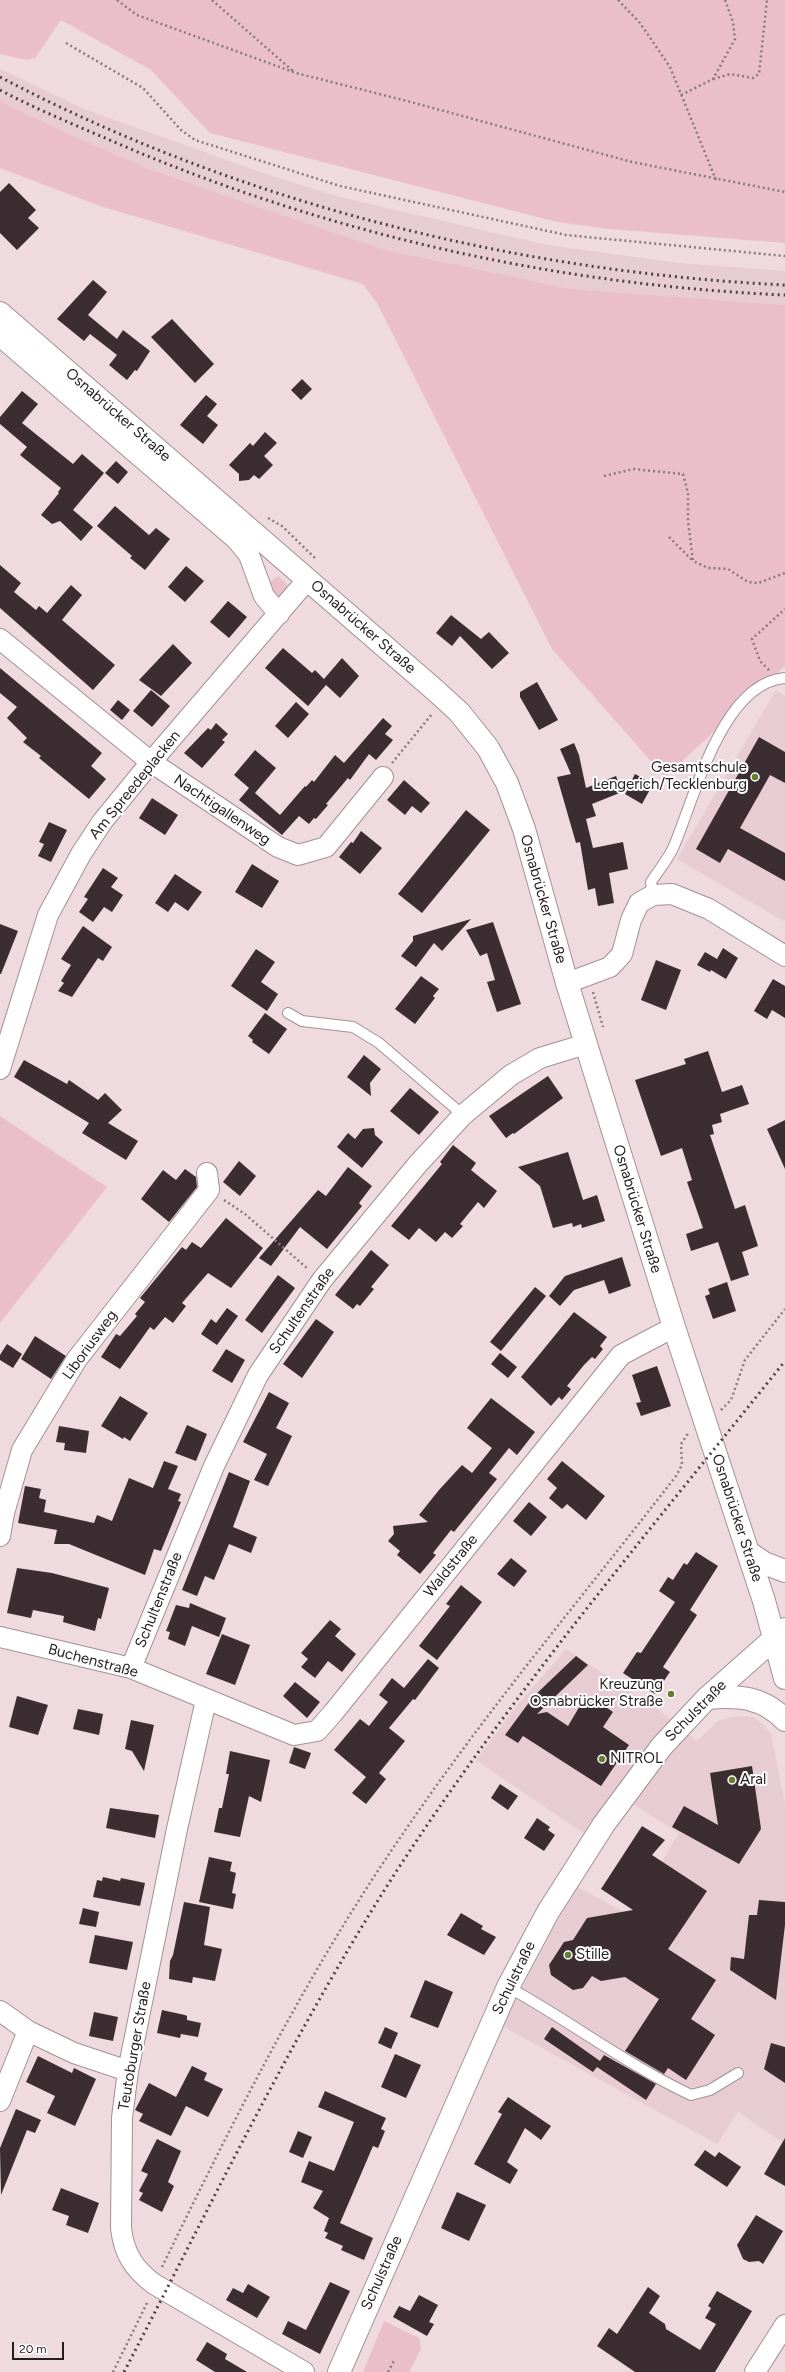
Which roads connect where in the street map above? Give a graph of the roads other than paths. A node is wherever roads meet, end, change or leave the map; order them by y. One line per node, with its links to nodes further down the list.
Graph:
1 (0, 314): 3 (main road, Osnabrücker Straße)
2 (0, 336): 4 (street, Osnabrücker Straße)
3 (308, 579): 4 (street, Am Spreedeplacken); 11 (main road, Osnabrücker Straße)
4 (279, 614): 7 (street, Am Spreedeplacken)
5 (0, 640): 7 (street, Nachtigallenweg)
6 (782, 678): 9 (lane)
7 (151, 762): 8 (street, Nachtigallenweg); 14 (street, Am Spreedeplacken)
8 (383, 777)
9 (653, 895): 10 (street); 11 (street)
10 (785, 956)
11 (567, 983): 13 (main road, Osnabrücker Straße)
12 (288, 1013): 15 (lane)
13 (586, 1044): 15 (street, Schultenstraße); 17 (main road, Osnabrücker Straße)
14 (0, 1069)
15 (464, 1115): 23 (street, Schultenstraße)
16 (208, 1181): 18 (street, Liboriusweg)
17 (674, 1328): 19 (main road, Osnabrücker Straße); 26 (street, Waldstraße)
18 (0, 1536)
19 (748, 1552): 20 (main road); 21 (main road, Osnabrücker Straße)
20 (785, 1571)
21 (780, 1634): 24 (main road, Osnabrücker Straße); 25 (main road, Schulstraße)
22 (0, 1637): 23 (street, Buchenstraße)
23 (131, 1668): 26 (street, Buchenstraße)
24 (785, 1678)
25 (708, 1698): 27 (main road); 28 (main road, Schulstraße)
26 (206, 1700): 31 (street, Teutoburger Straße)
27 (785, 1720)
28 (508, 1987): 32 (lane); 36 (main road, Schulstraße)
29 (0, 2011): 30 (street)
30 (28, 2031): 31 (street); 33 (street)
31 (128, 2071): 35 (street, Teutoburger Straße)
32 (738, 2073)
33 (0, 2101)
34 (785, 2324): 37 (street)
35 (304, 2372)
36 (339, 2372)
37 (755, 2372)

